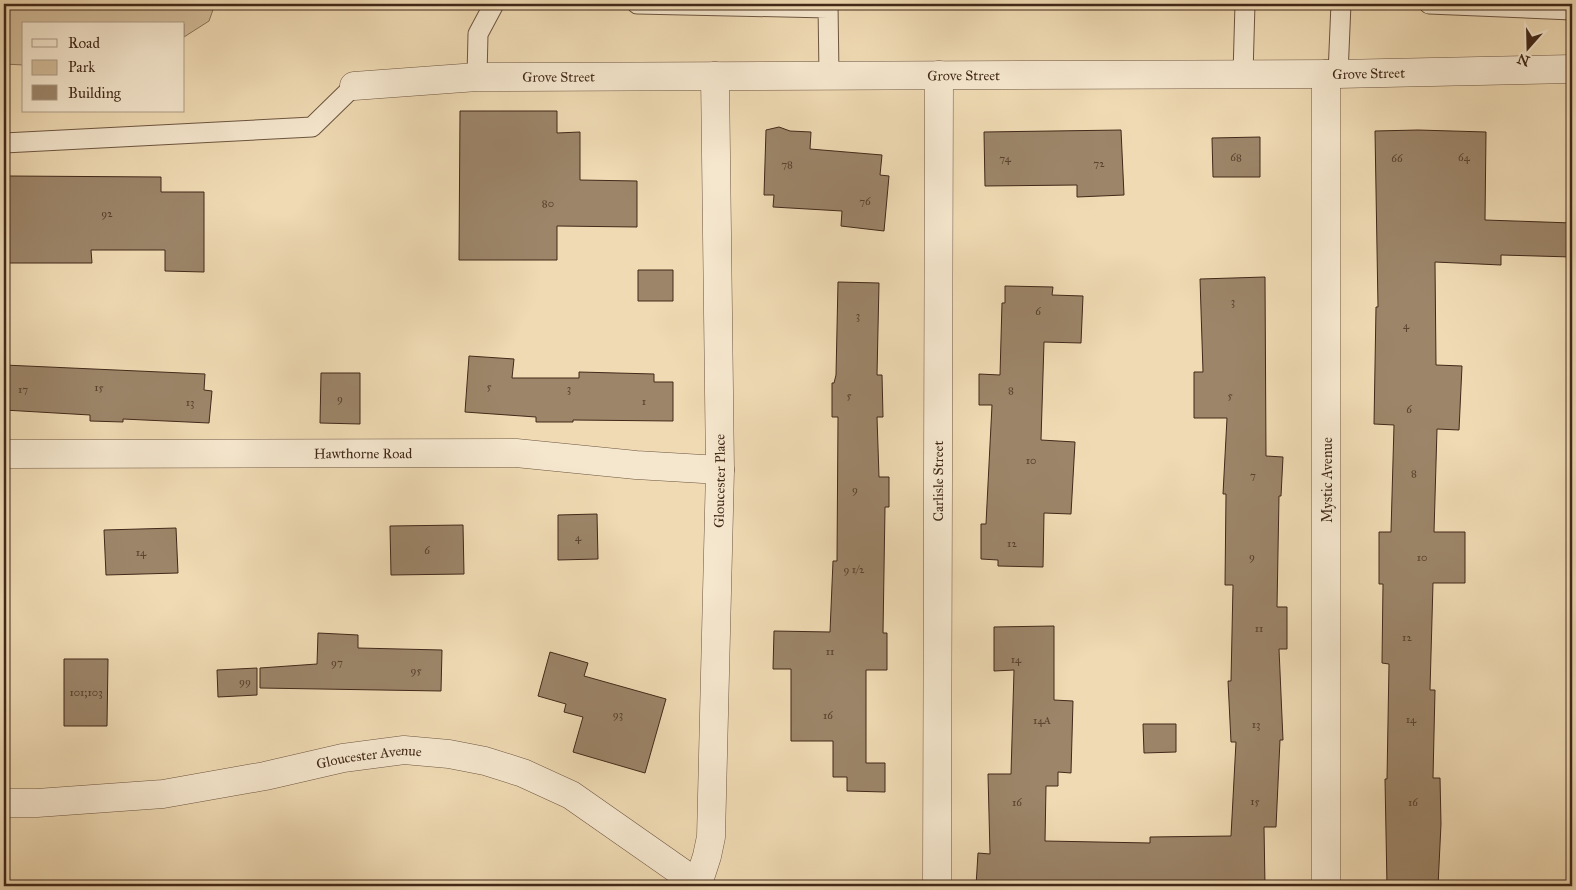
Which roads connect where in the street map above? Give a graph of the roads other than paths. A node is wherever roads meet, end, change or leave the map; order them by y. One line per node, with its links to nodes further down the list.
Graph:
1 (494, 4): 14 (lane)
2 (637, 4): 6 (lane)
3 (1245, 4): 9 (lane)
4 (1341, 4): 10 (lane)
5 (1429, 4): 7 (lane)
6 (828, 6): 13 (lane)
7 (1572, 10)
8 (1572, 69): 10 (street, Grove Street)
9 (1243, 74): 10 (street, Grove Street); 11 (street, Grove Street)
10 (1332, 74): 22 (street, Mystic Avenue)
11 (939, 75): 13 (street, Grove Street); 21 (street, Carlisle Street)
12 (715, 76): 13 (street, Grove Street); 14 (street, Grove Street); 18 (street, Gloucester Place)
13 (829, 76)
14 (477, 77): 15 (street, Grove Street)
15 (354, 86): 16 (lane)
16 (4, 143)
17 (4, 454): 18 (street, Hawthorne Road)
18 (720, 470): 20 (street, Gloucester Place)
19 (4, 803): 20 (street, Gloucester Avenue)
20 (700, 885)
21 (937, 886)
22 (1326, 886)

